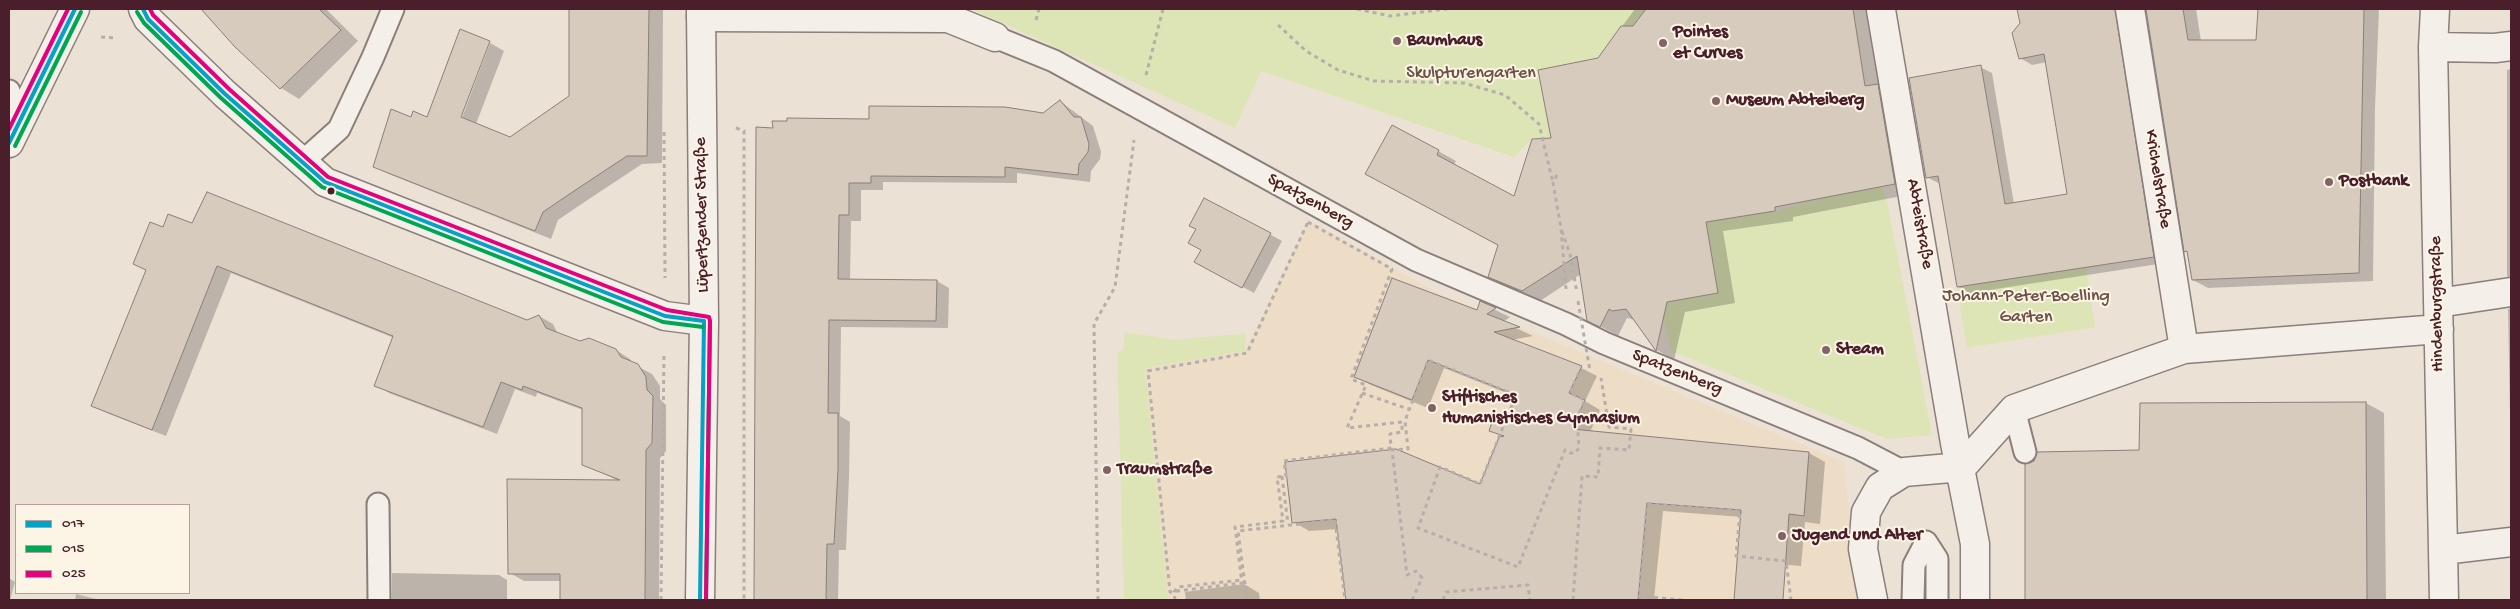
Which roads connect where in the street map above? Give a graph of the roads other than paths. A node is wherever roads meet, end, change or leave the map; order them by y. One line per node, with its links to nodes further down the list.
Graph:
1 (144, 9): 13 (street)
2 (393, 9): 13 (lane)
3 (2130, 9): 18 (street, Krichelstraße)
4 (2435, 9): 10 (street, Hindenburgstraße)
5 (1880, 10): 21 (street, Abteistraße)
6 (701, 13): 8 (street, Spatzenberg); 16 (street, Lüpertzender Straße)
7 (72, 15): 12 (street)
8 (995, 37): 22 (lane, Spatzenberg)
9 (2511, 46): 10 (street)
10 (2433, 47): 15 (street, Hindenburgstraße)
11 (9, 91): 12 (lane)
12 (11, 138)
13 (301, 163): 16 (street)
14 (2511, 292): 15 (street)
15 (2438, 302): 17 (street, Hindenburgstraße)
16 (704, 321): 27 (street, Lüpertzender Straße)
17 (2439, 329): 18 (street); 25 (street, Hindenburgstraße)
18 (2184, 349): 19 (street)
19 (2014, 409): 20 (lane); 21 (street)
20 (2025, 452)
21 (1962, 467): 22 (street); 31 (street, Abteistraße)
22 (1904, 472): 28 (street)
23 (378, 504): 26 (lane)
24 (2511, 542): 25 (street)
25 (2443, 550): 32 (street, Hindenburgstraße)
26 (379, 600)
27 (700, 600)
28 (1873, 600)
29 (1913, 600): 30 (lane)
30 (1937, 600)
31 (1975, 600)
32 (2444, 600)

